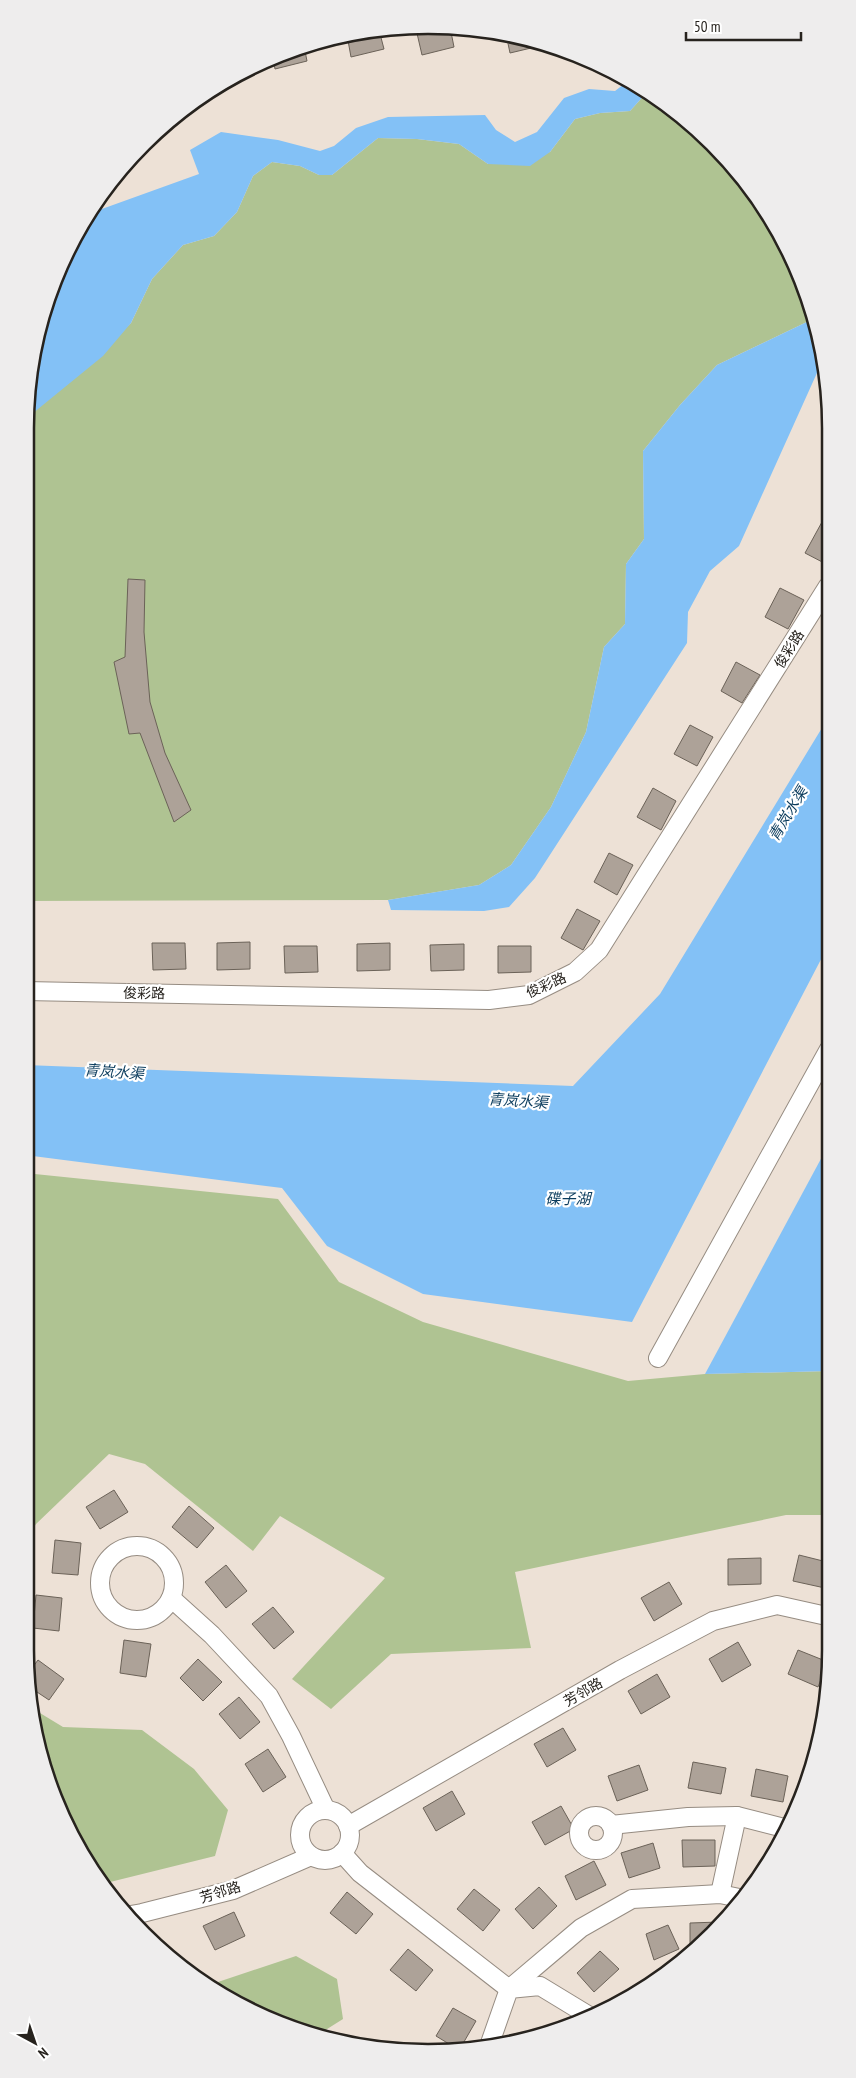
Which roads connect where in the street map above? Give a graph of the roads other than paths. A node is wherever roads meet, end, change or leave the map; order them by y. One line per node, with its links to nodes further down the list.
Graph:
1 (822, 596): 2 (street, 俊彩路)
2 (34, 991)
3 (822, 1062): 4 (street)
4 (658, 1358)
5 (171, 1598): 5 (street); 7 (street)
6 (822, 1615): 10 (street, 芳邻路)
7 (326, 1810): 10 (street); 13 (street)
8 (737, 1816): 9 (street); 11 (street); 14 (street)
9 (611, 1825)
10 (348, 1826): 12 (street)
11 (780, 1827)
12 (342, 1853): 13 (street, 芳邻路); 17 (street)
13 (311, 1856): 16 (street, 芳邻路)
14 (720, 1894): 15 (street); 17 (street)
15 (735, 1897)
16 (136, 1914)
17 (510, 1989): 18 (street); 19 (street)
18 (584, 2012)
19 (492, 2039)

